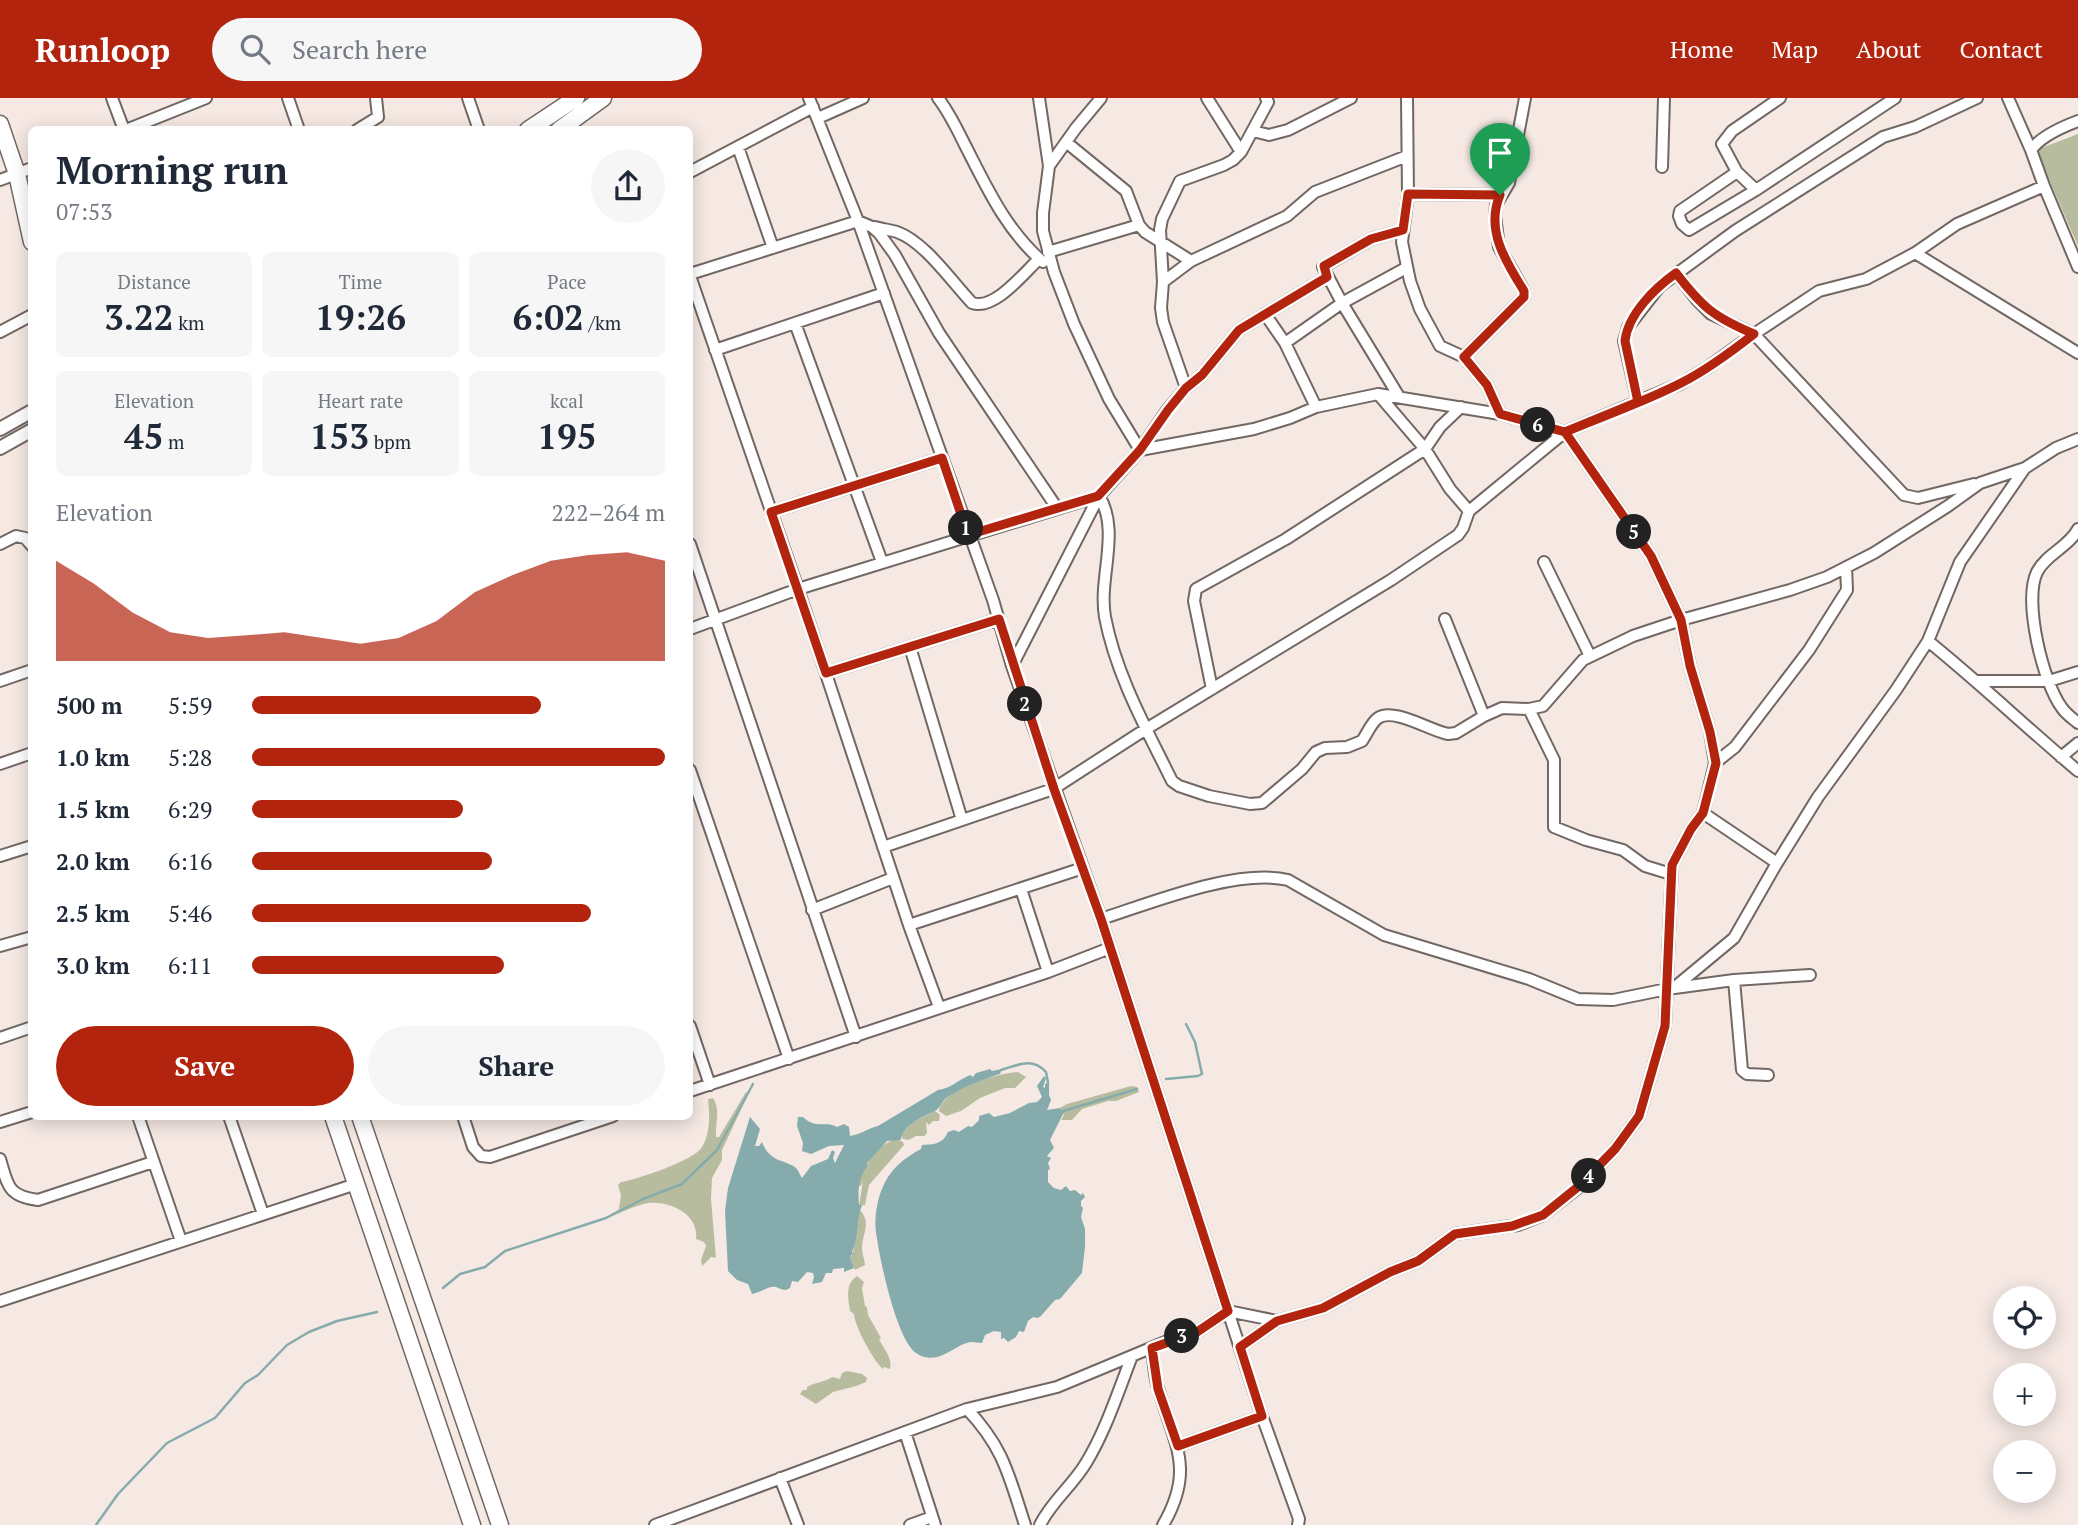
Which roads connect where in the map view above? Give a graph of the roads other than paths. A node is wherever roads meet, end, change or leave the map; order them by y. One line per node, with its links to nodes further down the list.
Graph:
1 (112, 98): 25 (street)
2 (288, 98): 27 (street)
3 (376, 98): 28 (street)
4 (468, 98): 29 (street)
5 (576, 98): 30 (main road)
6 (603, 98): 31 (main road)
7 (863, 98): 22 (street)
8 (938, 98): 56 (street)
9 (1040, 98): 38 (street)
10 (1101, 98): 33 (street)
11 (1207, 98): 36 (street)
12 (1266, 98): 32 (street)
13 (1351, 98): 32 (street)
14 (1407, 98): 37 (street)
15 (1525, 98): 47 (street)
16 (1664, 98): 39 (street)
17 (1780, 98): 42 (street)
18 (1895, 98): 45 (street)
19 (1977, 98): 60 (street)
20 (2008, 98): 35 (street)
21 (200, 99): 26 (street)
22 (813, 108): 34 (street); 49 (street)
23 (2078, 121): 35 (street)
24 (0, 124): 41 (main road)
25 (123, 126)
26 (135, 126)
27 (298, 126)
28 (363, 126)
29 (477, 126)
30 (534, 126)
31 (564, 126)
32 (1253, 131): 36 (street)
33 (1066, 142): 38 (street); 50 (street)
34 (738, 147): 40 (street); 54 (street)
35 (2031, 150): 44 (street)
36 (1241, 152): 53 (street)
37 (1407, 156): 46 (street); 57 (street)
38 (1049, 166): 56 (street)
39 (1662, 167)
40 (693, 170)
41 (24, 171): 43 (street); 48 (main road)
42 (1737, 172): 45 (street); 45 (street)
43 (0, 180)
44 (2044, 186): 55 (street); 58 (street)
45 (1756, 190)
46 (1408, 194): 47 (street); 52 (street)
47 (1500, 195): 75 (street)
48 (28, 207)
49 (858, 221): 51 (street); 54 (street); 65 (street)
50 (1139, 225): 53 (street); 56 (street)
51 (872, 227): 56 (street); 96 (street)
52 (1403, 230): 59 (street); 62 (street)
53 (1160, 244): 57 (street); 63 (street)
54 (773, 248): 61 (street)
55 (1915, 253): 71 (street); 74 (street)
56 (1044, 255): 90 (street)
57 (1191, 261): 63 (street)
58 (2078, 267)
59 (1406, 268): 66 (street); 75 (street)
60 (1676, 273): 71 (street); 79 (street)
61 (693, 274)
62 (1327, 277): 66 (street); 67 (street)
63 (1163, 282): 76 (street)
64 (693, 284): 73 (street)
65 (884, 293): 69 (street); 91 (street)
66 (1342, 303): 72 (street); 78 (street)
67 (1265, 314): 72 (street); 76 (street)
68 (28, 317): 70 (street)
69 (795, 323): 73 (street); 94 (street)
70 (0, 332)
71 (1754, 334): 79 (street); 93 (street)
72 (1285, 343): 80 (street)
73 (715, 350): 98 (street)
74 (2078, 354)
75 (1464, 357): 83 (street)
76 (1186, 388): 90 (street)
77 (1378, 394): 78 (street); 80 (street); 89 (street)
78 (1398, 396): 81 (street)
79 (1638, 402): 86 (street)
80 (1316, 407): 90 (street)
81 (1461, 407): 83 (street); 89 (street)
82 (28, 413): 84 (street)
83 (1500, 414): 86 (street)
84 (0, 429)
85 (28, 432): 88 (street)
86 (1565, 432): 97 (street); 110 (street)
87 (2078, 439): 92 (street)
88 (0, 448)
89 (1426, 449): 97 (street); 123 (street)
90 (1140, 450): 95 (street)
91 (942, 458): 94 (street); 100 (street)
92 (2025, 468): 93 (street); 113 (street)
93 (1980, 483): 106 (street)
94 (855, 486): 98 (street); 104 (street)
95 (1098, 496): 96 (street); 116 (street); 127 (street)
96 (1057, 508): 100 (street)
97 (1469, 511): 123 (street)
98 (771, 512): 107 (street)
99 (2078, 529): 122 (street)
100 (968, 535): 104 (street); 108 (street)
101 (28, 542): 102 (street)
102 (0, 544)
103 (693, 553): 111 (street)
104 (882, 562): 107 (street)
105 (1544, 562): 115 (street)
106 (1846, 567): 110 (street); 131 (street)
107 (798, 589): 111 (street); 119 (street)
108 (999, 619): 114 (street); 116 (street)
109 (1445, 619): 125 (street)
110 (1681, 620): 115 (street); 131 (street)
111 (716, 621): 112 (street); 146 (street)
112 (693, 628)
113 (1928, 641): 121 (street); 141 (street)
114 (910, 647): 119 (street); 137 (street)
115 (1590, 656): 124 (street)
116 (1012, 666): 135 (street)
117 (28, 671): 120 (street)
118 (2078, 672): 122 (street)
119 (826, 673): 139 (street)
120 (0, 681)
121 (1977, 681): 122 (street); 130 (street)
122 (2049, 681): 126 (street)
123 (1212, 689): 127 (street)
124 (1529, 709): 125 (street); 143 (street)
125 (1484, 716): 127 (street)
126 (2078, 723)
127 (1146, 729): 135 (street)
128 (2078, 743): 130 (street)
129 (28, 754): 132 (street)
130 (2062, 757): 133 (street)
131 (1716, 763): 136 (street)
132 (0, 764)
133 (2078, 771)
134 (693, 779): 161 (street)
135 (1054, 789): 137 (street); 142 (street)
136 (1703, 813): 141 (street); 143 (street)
137 (962, 820): 139 (street)
138 (28, 847): 140 (street)
139 (883, 847): 144 (street)
140 (0, 856)
141 (1777, 863): 155 (street)
142 (1083, 868): 145 (street); 147 (street)
143 (1671, 874): 155 (street)
144 (893, 878): 146 (street); 148 (street)
145 (1021, 889): 148 (street); 152 (street)
146 (812, 910): 159 (street)
147 (1101, 919): 151 (street); 155 (street)
148 (909, 925): 156 (street)
149 (28, 938): 150 (street)
150 (0, 946)
151 (1110, 948): 152 (street); 179 (street)
152 (1048, 972): 156 (street)
153 (1810, 975): 154 (street)
154 (1734, 980): 155 (street); 162 (street)
155 (1671, 989): 180 (street)
156 (940, 1007): 159 (street)
157 (28, 1028): 160 (street)
158 (693, 1035): 163 (street)
159 (856, 1037): 161 (street)
160 (0, 1038)
161 (789, 1059): 163 (street)
162 (1768, 1075)
163 (710, 1085): 164 (street)
164 (693, 1090)
165 (28, 1113): 172 (street)
166 (139, 1120): 174 (street)
167 (230, 1120): 176 (street)
168 (334, 1120): 175 (main road)
169 (361, 1120): 191 (main road)
170 (464, 1120): 171 (street)
171 (601, 1120)
172 (0, 1122)
173 (0, 1159): 174 (street)
174 (153, 1161): 177 (street)
175 (356, 1184): 176 (street); 190 (main road)
176 (263, 1214): 177 (street)
177 (181, 1241): 178 (street)
178 (0, 1301)
179 (1228, 1311): 180 (street); 181 (street); 182 (street)
180 (1277, 1321): 181 (street)
181 (1240, 1347): 185 (street)
182 (1152, 1348): 183 (street); 187 (street)
183 (1132, 1356): 184 (street); 196 (street)
184 (967, 1409): 186 (street); 195 (street)
185 (1262, 1416): 187 (street); 198 (street)
186 (905, 1432): 188 (street); 189 (street)
187 (1178, 1446): 197 (street)
188 (780, 1478): 192 (street); 193 (street)
189 (934, 1521): 194 (street)
190 (472, 1525)
191 (500, 1525)
192 (655, 1525)
193 (798, 1525)
194 (910, 1525)
195 (1025, 1525)
196 (1040, 1525)
197 (1163, 1525)
198 (1298, 1525)

